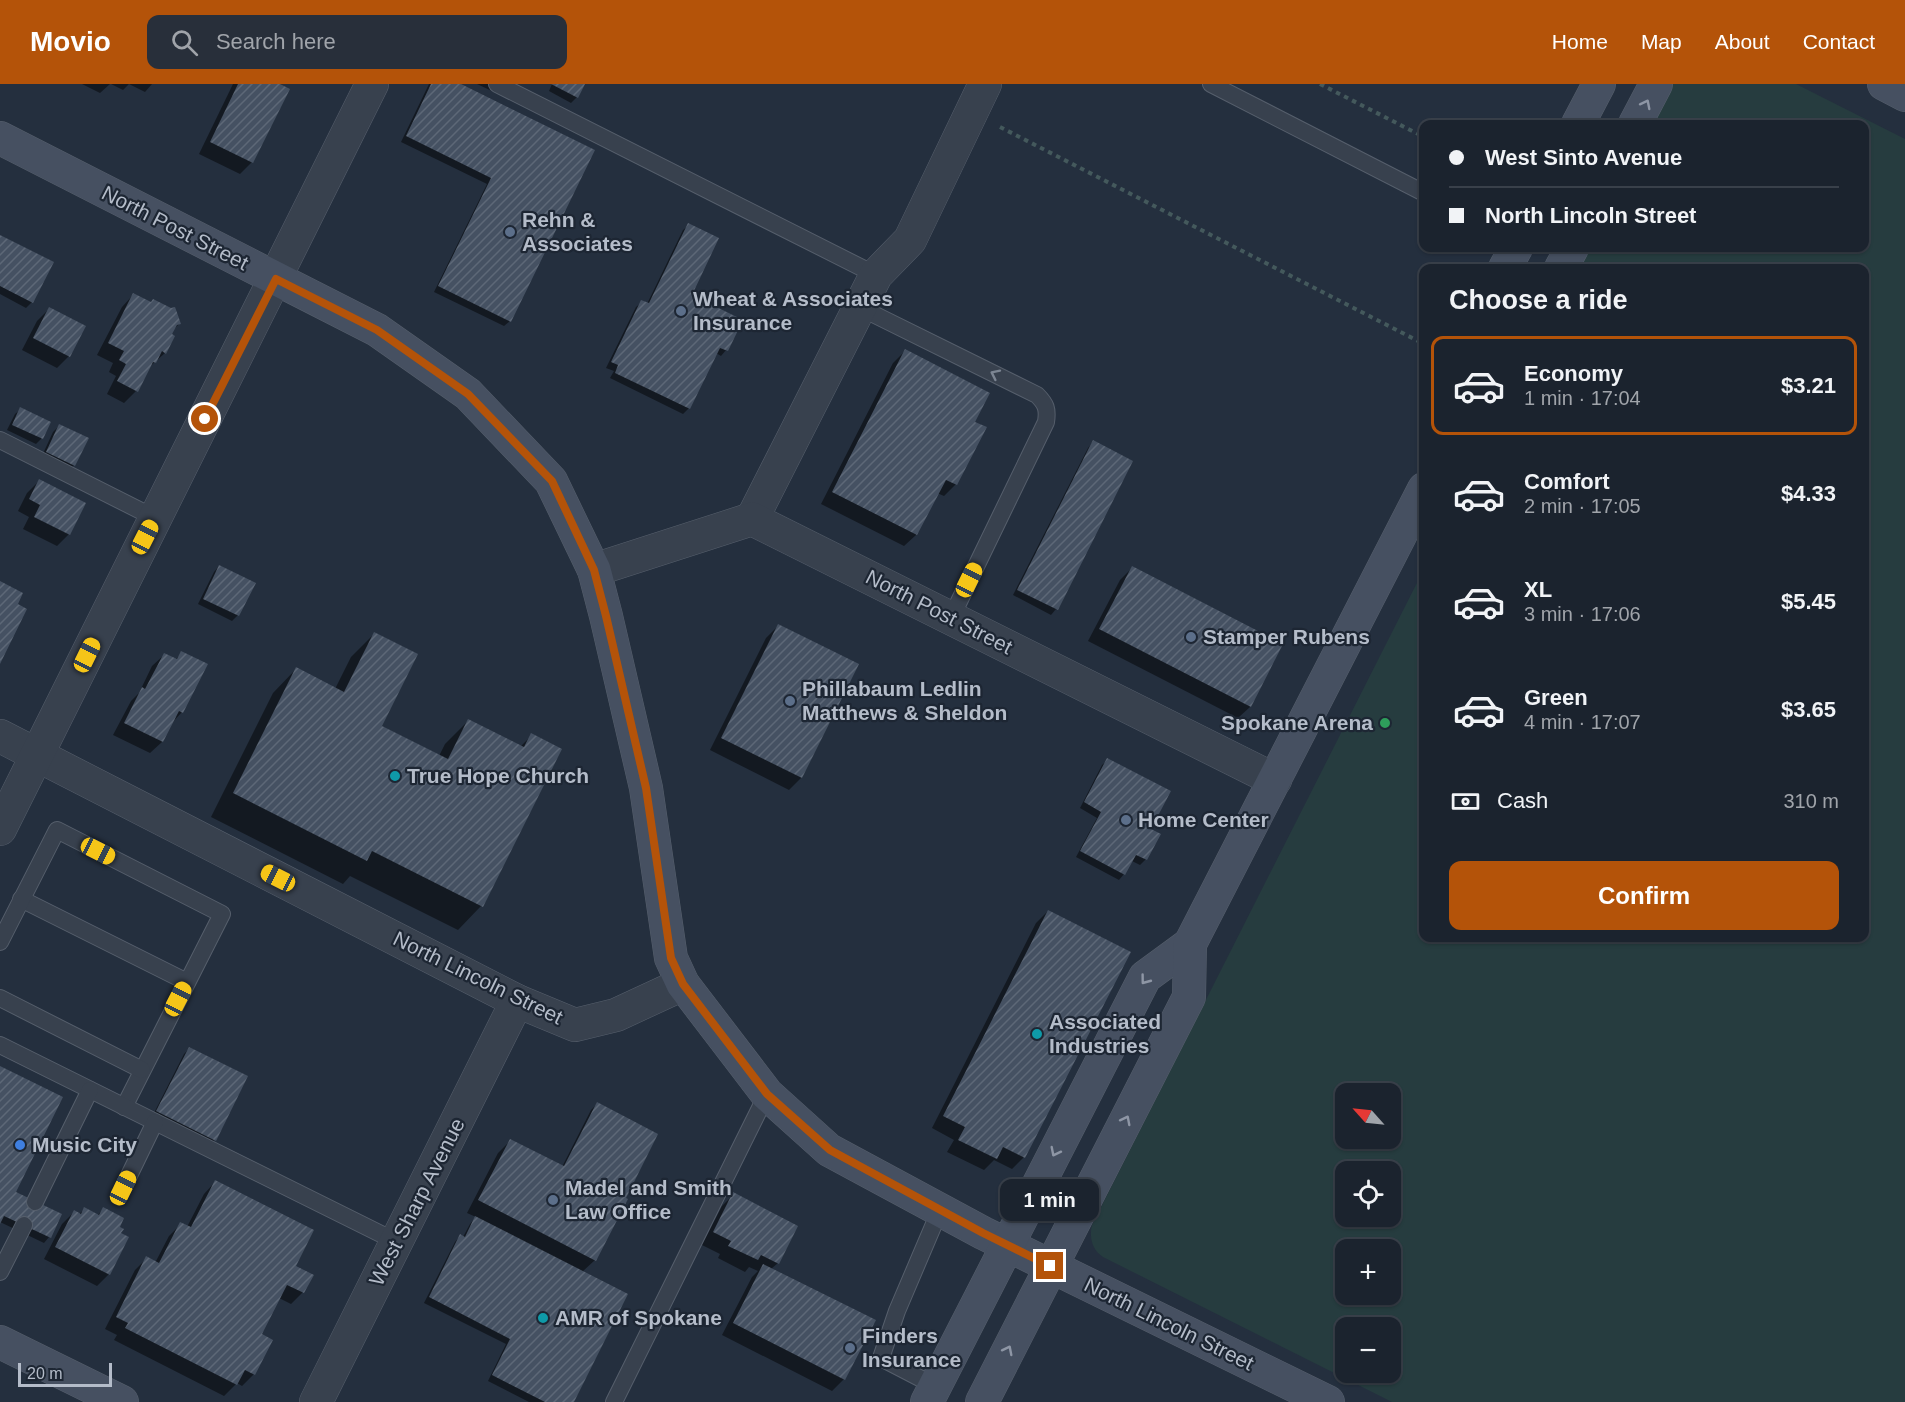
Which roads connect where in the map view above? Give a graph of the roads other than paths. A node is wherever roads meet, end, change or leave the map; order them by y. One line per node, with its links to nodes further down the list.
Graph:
1 (372, 84): 14 (street)
2 (498, 84): 13 (lane)
3 (985, 84): 13 (street)
4 (1210, 84): 12 (lane)
5 (1599, 84): 9 (street)
6 (1656, 84): 10 (street, one-way to 6)
7 (1884, 84): 8 (street)
8 (1905, 95)
9 (1580, 120)
10 (1637, 120)
11 (0, 138): 14 (street, North Post Street)
12 (1419, 190)
13 (876, 275): 15 (street)
14 (276, 279): 18 (street); 20 (street, North Post Street)
15 (859, 307): 19 (street); 21 (lane, one-way to 15)
16 (0, 440): 18 (lane)
17 (1419, 499): 24 (street)
18 (155, 518): 23 (street)
19 (752, 519): 20 (street); 21 (street, North Post Street)
20 (594, 570): 30 (street, North Post Street)
21 (951, 618): 24 (street, North Post Street)
22 (0, 736): 23 (street, North Lincoln Street)
23 (37, 754): 25 (street); 32 (street, North Lincoln Street)
24 (1275, 780): 28 (street)
25 (0, 829)
26 (21, 899): 27 (lane); 29 (lane); 29 (lane)
27 (0, 942)
28 (1190, 944): 44 (street, one-way to 44); 45 (street, one-way to 28)
29 (187, 982): 34 (lane)
30 (683, 984): 32 (street, North Lincoln Street); 36 (street, North Lincoln Street)
31 (0, 998): 34 (lane)
32 (517, 1001): 43 (street, West Sharp Avenue)
33 (0, 1045): 35 (lane)
34 (142, 1070): 37 (lane)
35 (90, 1090): 37 (lane); 40 (lane)
36 (767, 1094): 41 (street, North Lincoln Street); 51 (lane)
37 (124, 1107): 38 (lane)
38 (155, 1122): 39 (lane); 43 (lane)
39 (123, 1188)
40 (36, 1202)
41 (940, 1210): 44 (street, North Lincoln Street); 48 (lane)
42 (24, 1226): 46 (lane)
43 (397, 1242): 50 (street, West Sharp Avenue)
44 (1007, 1245): 45 (street, North Lincoln Street); 48 (street)
45 (1050, 1266): 52 (street, one-way to 45); 53 (street, North Lincoln Street)
46 (0, 1272)
47 (0, 1342): 49 (street)
48 (931, 1394)
49 (122, 1402)
50 (316, 1402)
51 (614, 1402)
52 (982, 1402)
53 (1328, 1402)

